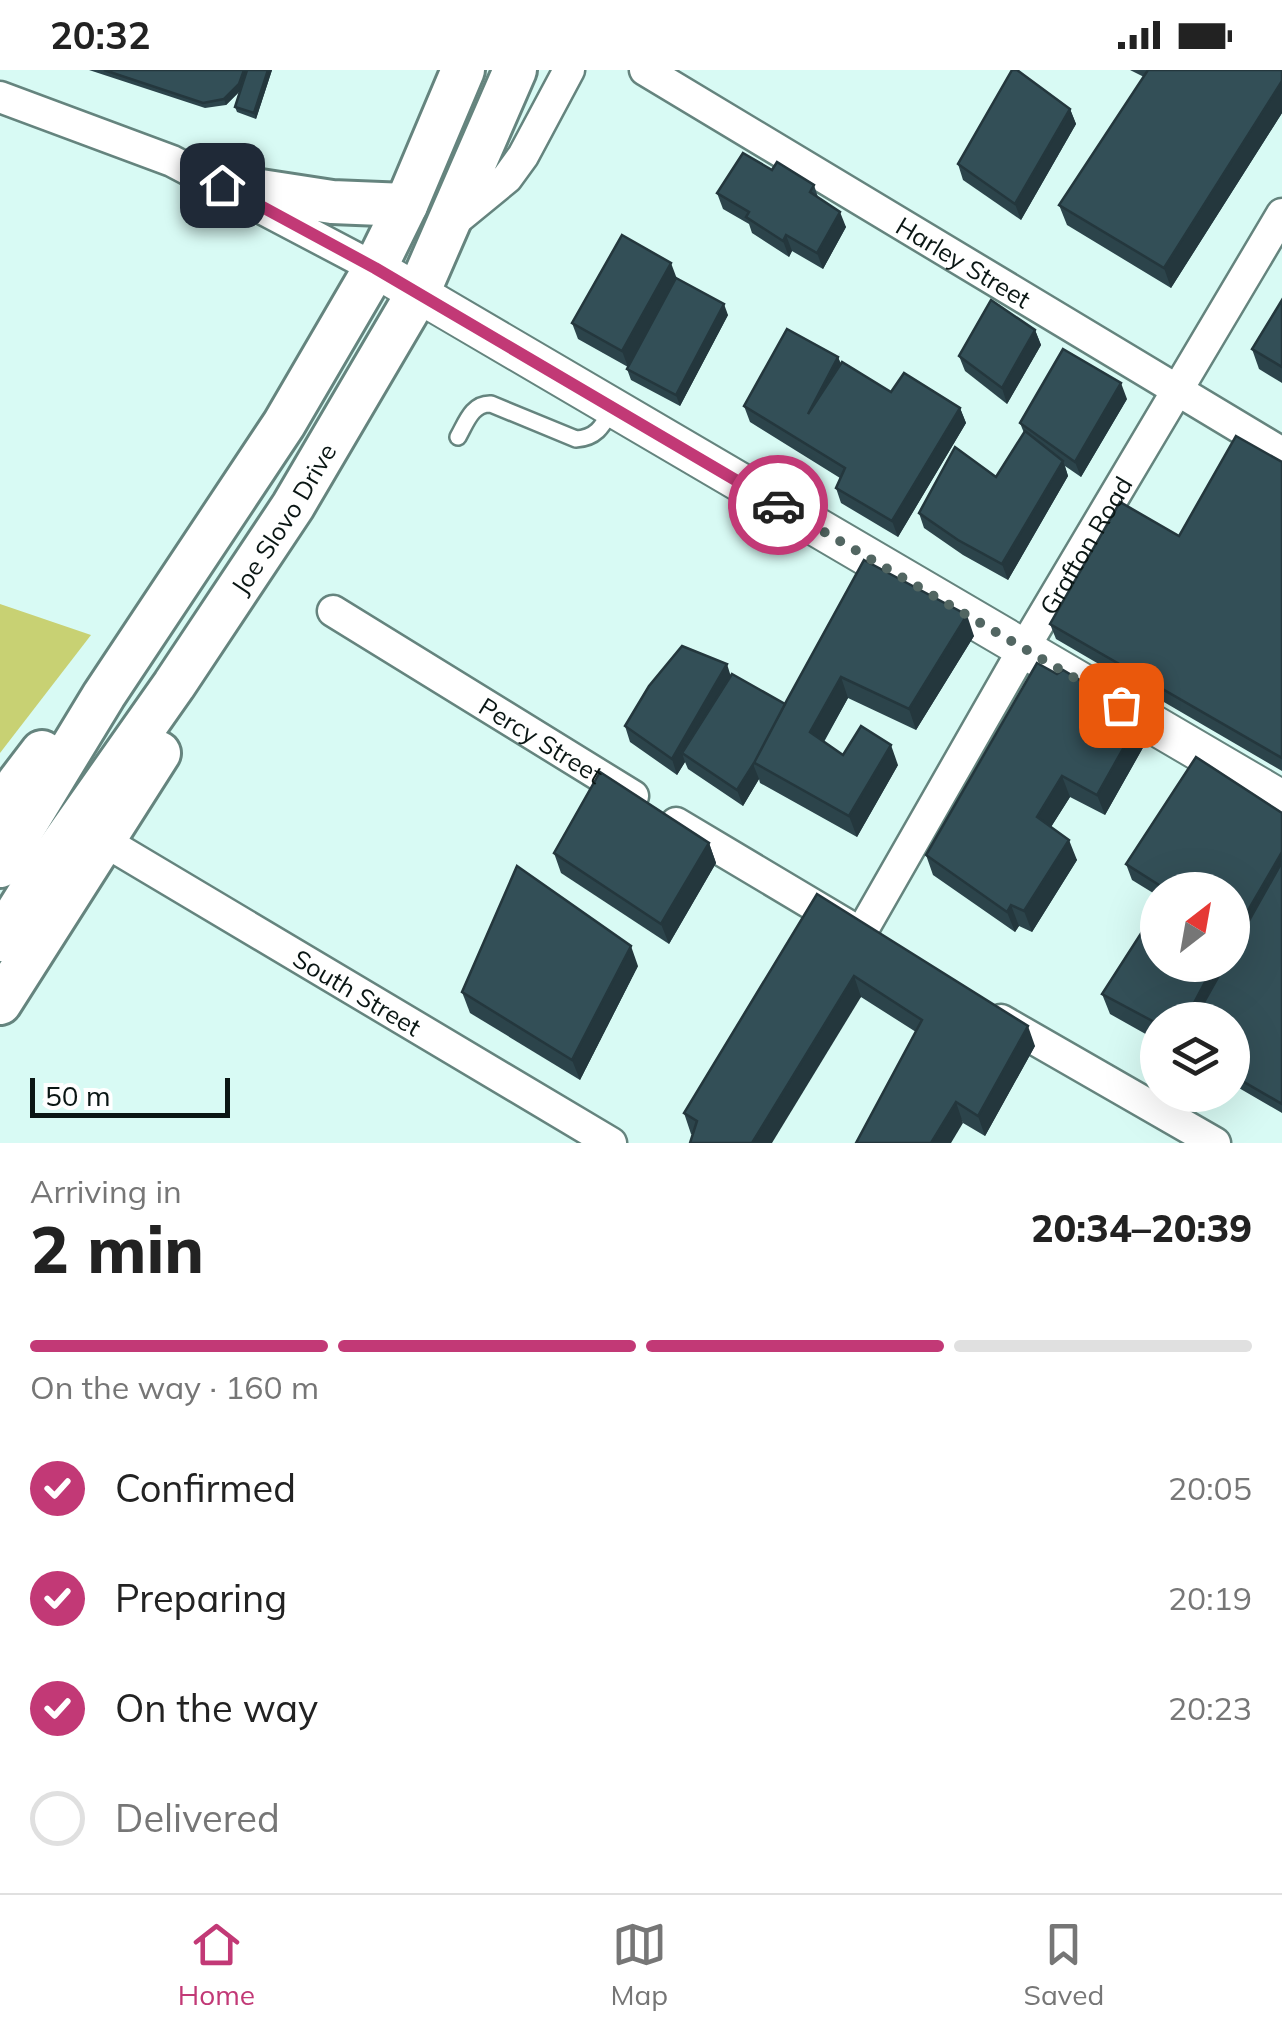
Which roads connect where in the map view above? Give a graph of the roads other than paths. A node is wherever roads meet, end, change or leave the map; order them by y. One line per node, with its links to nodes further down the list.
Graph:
1 (463, 70): 7 (main road, Joe Slovo Drive)
2 (515, 70): 9 (main road, Joe Slovo Drive)
3 (569, 70): 9 (street)
4 (644, 70): 12 (street, Harley Street)
5 (0, 97): 6 (street)
6 (222, 185): 7 (main road); 10 (street)
7 (406, 205): 10 (main road, Joe Slovo Drive)
8 (1282, 214): 12 (street, Grafton Road)
9 (447, 227): 11 (main road, Joe Slovo Drive)
10 (375, 268): 11 (street); 19 (main road, Joe Slovo Drive)
11 (418, 293): 13 (street); 20 (main road, Joe Slovo Drive)
12 (1178, 391): 15 (street, Harley Street); 17 (street, Grafton Road)
13 (614, 408): 14 (lane); 17 (street)
14 (458, 437)
15 (1282, 453)
16 (333, 610): 22 (street, Percy Street)
17 (1024, 648): 18 (street); 22 (street, Grafton Road)
18 (1282, 800)
19 (19, 806): 21 (main road, Joe Slovo Drive)
20 (90, 833): 23 (main road, Joe Slovo Drive); 25 (main road); 27 (street, South Street)
21 (0, 866)
22 (861, 933): 24 (street, Percy Street)
23 (0, 940)
24 (894, 953)
25 (0, 1002)
26 (974, 1003): 28 (street)
27 (611, 1143)
28 (1215, 1143)

